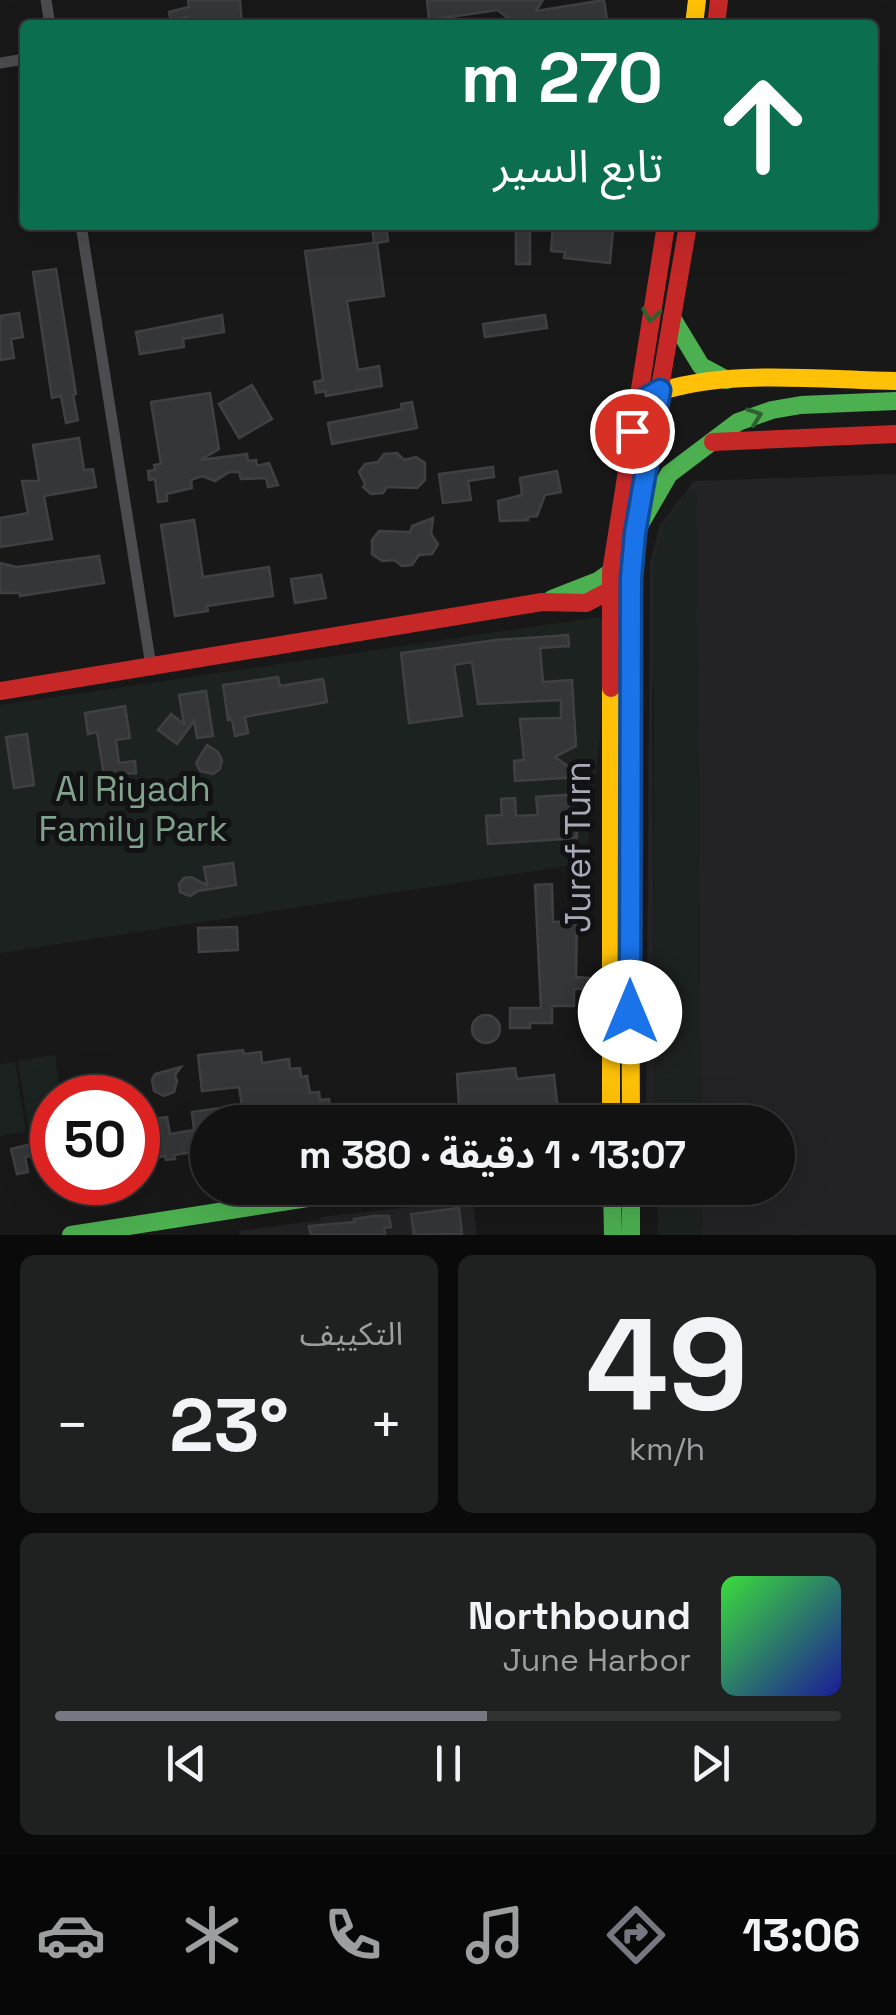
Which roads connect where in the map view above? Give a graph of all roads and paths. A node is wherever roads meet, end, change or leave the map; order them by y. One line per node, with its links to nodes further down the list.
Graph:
1 (82, 230): 14 (street)
2 (665, 230): 9 (main road, Juref Turn, one-way to 9)
3 (687, 230): 4 (main road)
4 (672, 318): 6 (main road); 7 (main road)
5 (896, 381): 6 (main road)
6 (732, 382): 7 (main road)
7 (660, 390): 9 (main road); 12 (main road)
8 (896, 401): 11 (main road, one-way to 8)
9 (636, 404): 13 (main road, Juref Turn)
10 (896, 434): 11 (main road)
11 (712, 442): 12 (main road)
12 (635, 533): 19 (main road)
13 (611, 581): 14 (main road); 16 (main road, Juref Turn)
14 (151, 666): 15 (main road)
15 (0, 691)
16 (610, 1091): 17 (main road); 18 (main road, Juref Turn)
17 (605, 1105)
18 (610, 1105)
19 (631, 1105)
20 (263, 1205): 23 (main road)
21 (615, 1205): 24 (main road)
22 (621, 1205): 25 (main road)
23 (71, 1235)
24 (613, 1235)
25 (631, 1235)

